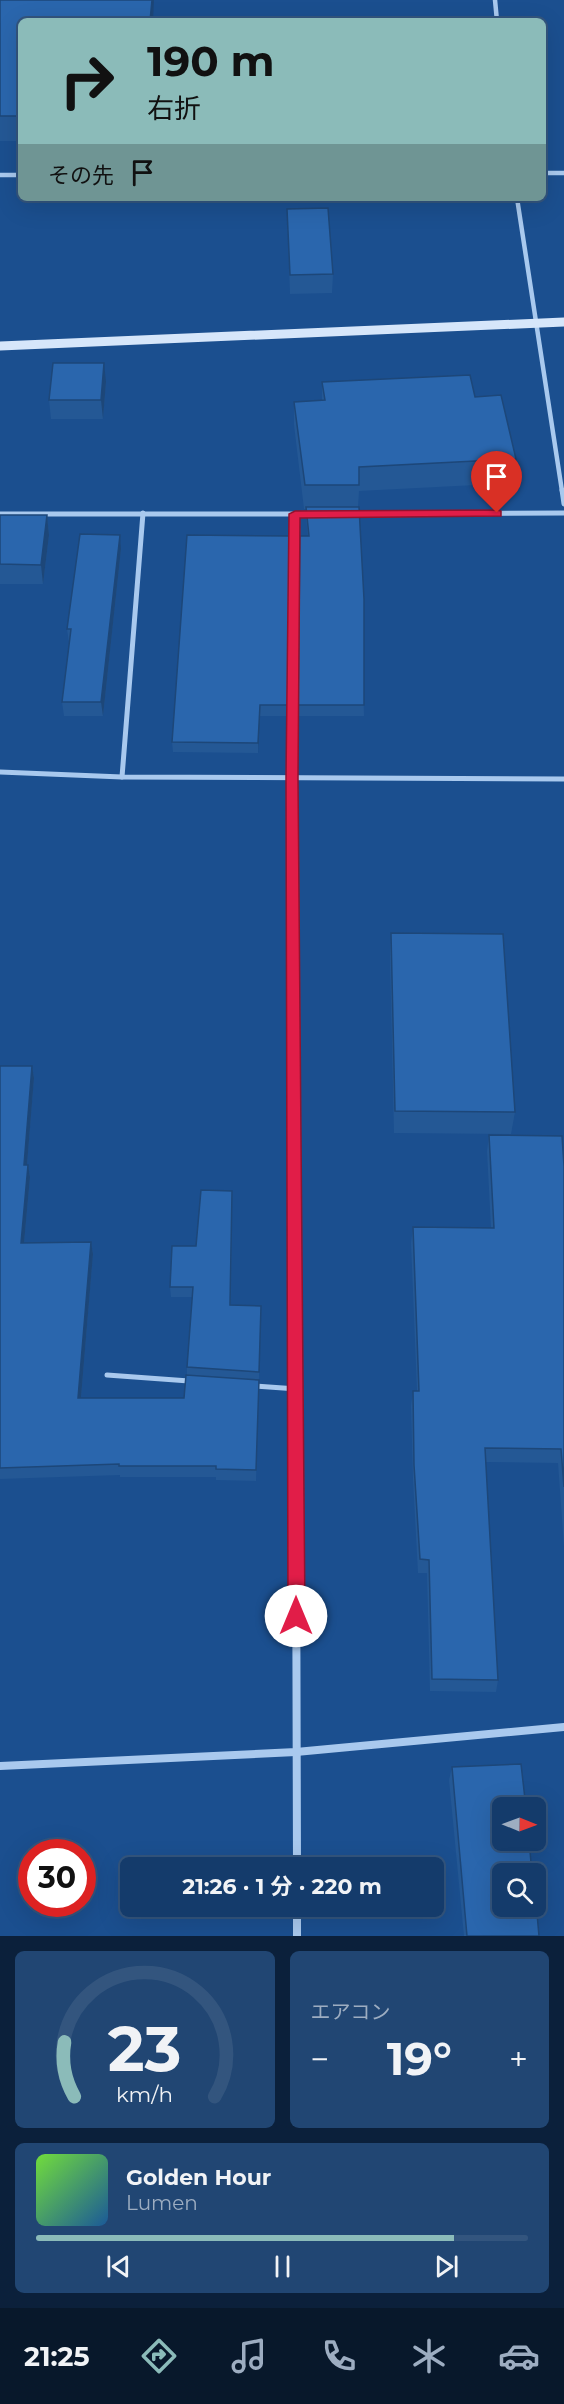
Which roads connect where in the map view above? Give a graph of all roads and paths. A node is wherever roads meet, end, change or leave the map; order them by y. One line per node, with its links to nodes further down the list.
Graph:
1 (495, 0): 2 (street)
2 (497, 18)
3 (546, 173): 4 (street)
4 (564, 173)
5 (0, 175): 6 (street)
6 (18, 175)
7 (517, 201): 9 (street)
8 (564, 322): 9 (street)
9 (535, 323): 10 (street); 11 (street)
10 (0, 346)
11 (564, 504)
12 (143, 513): 14 (street); 15 (street); 19 (street)
13 (564, 513): 17 (street)
14 (0, 514)
15 (295, 514): 16 (street); 20 (street)
16 (318, 514)
17 (342, 514)
18 (0, 772): 19 (street)
19 (122, 777): 20 (street)
20 (292, 778): 21 (street); 25 (street)
21 (564, 779)
22 (107, 1376): 23 (lane)
23 (202, 1382)
24 (249, 1385): 25 (lane)
25 (297, 1389): 27 (street)
26 (564, 1727): 27 (street)
27 (296, 1752): 28 (street); 29 (street)
28 (0, 1766)
29 (297, 1857)
30 (297, 1917): 31 (street)
31 (297, 1936)

